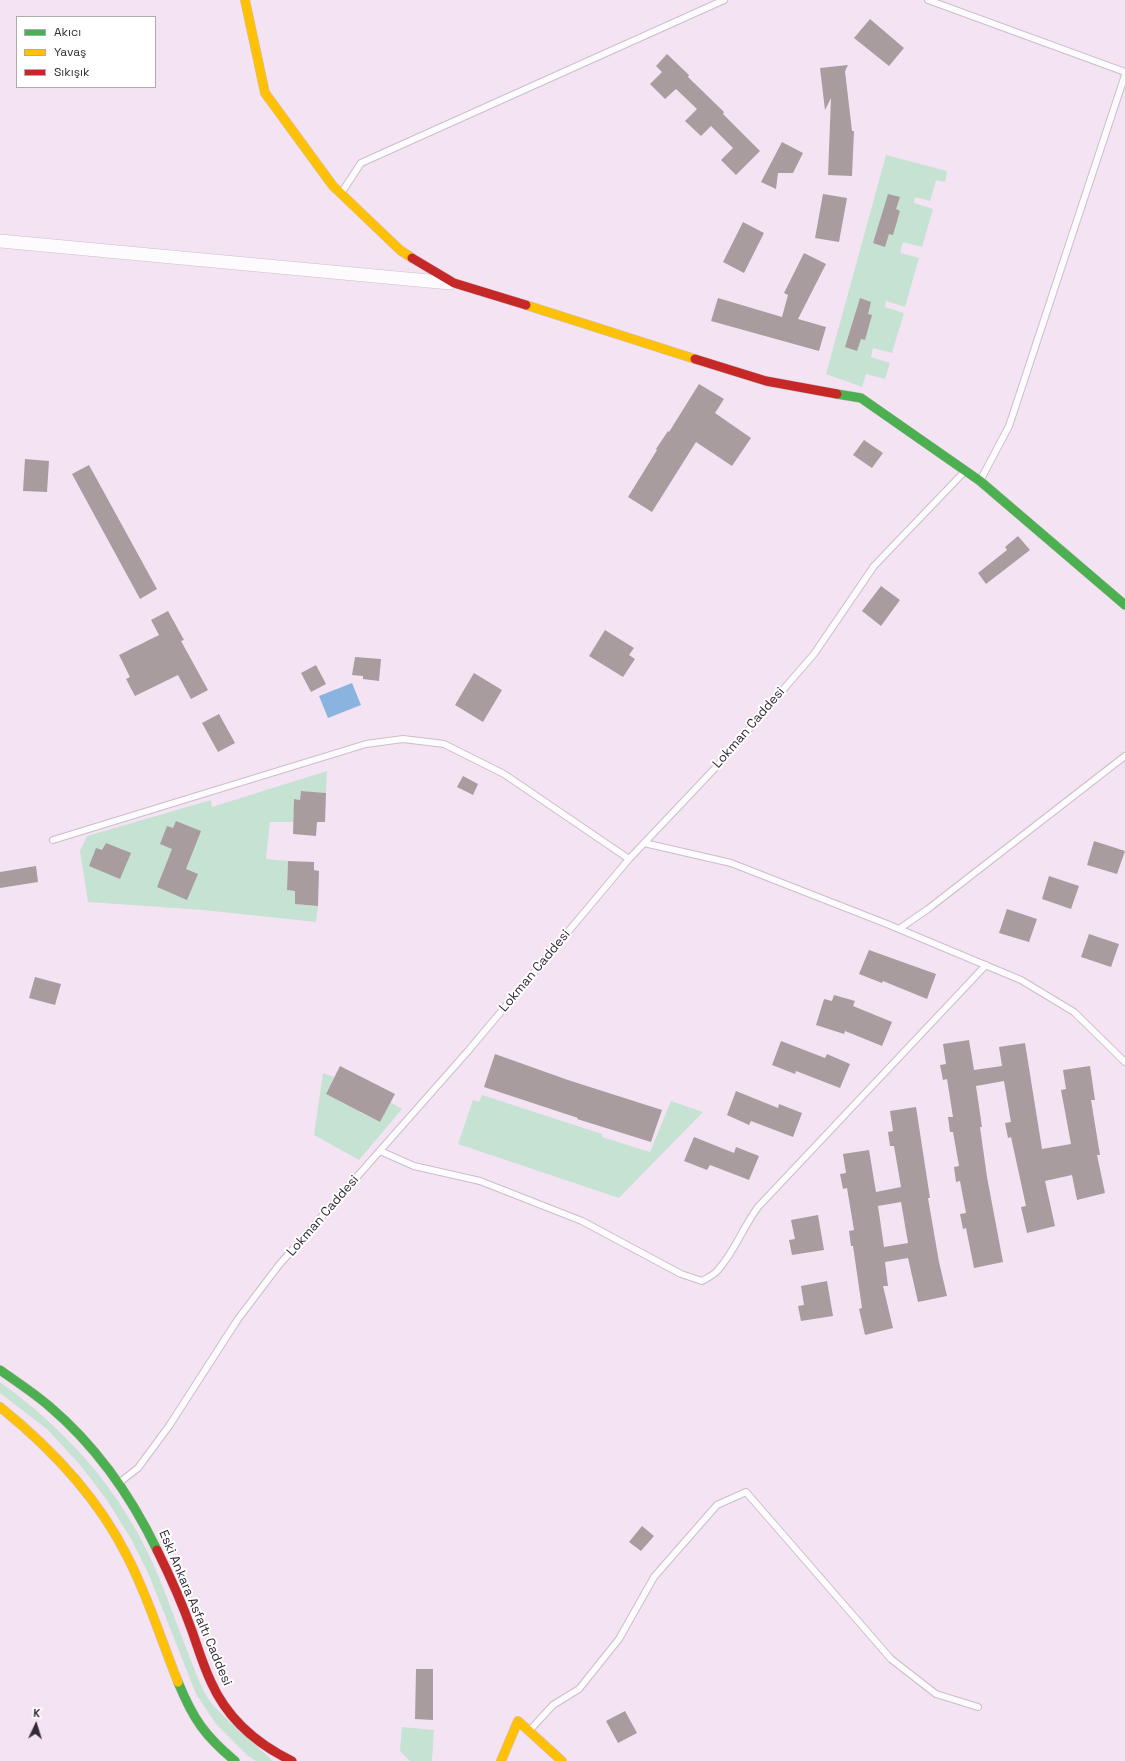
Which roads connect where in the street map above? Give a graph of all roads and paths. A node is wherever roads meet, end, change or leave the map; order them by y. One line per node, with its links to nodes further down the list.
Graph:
1 (245, 0): 5 (street)
2 (724, 0): 5 (lane)
3 (928, 0): 4 (lane)
4 (1125, 73): 9 (lane)
5 (341, 194): 7 (street)
6 (0, 241): 7 (street)
7 (454, 283): 8 (street)
8 (966, 471): 9 (street); 13 (lane, Lokman Caddesi)
9 (980, 481): 10 (street)
10 (1125, 605)
11 (1125, 756): 15 (lane)
12 (53, 840): 14 (lane)
13 (644, 843): 14 (lane, Lokman Caddesi); 15 (lane)
14 (629, 859): 18 (lane, Lokman Caddesi)
15 (900, 929): 16 (lane)
16 (986, 966): 17 (lane); 18 (lane)
17 (1125, 1062)
18 (380, 1151): 21 (lane, Lokman Caddesi)
19 (0, 1370): 21 (street, Eski Ankara Asfaltı Caddesi)
20 (0, 1408): 24 (street)
21 (119, 1483): 25 (street, Eski Ankara Asfaltı Caddesi)
22 (978, 1707): 23 (lane)
23 (529, 1731): 26 (street); 27 (street)
24 (235, 1761)
25 (292, 1761)
26 (501, 1761)
27 (562, 1761)

